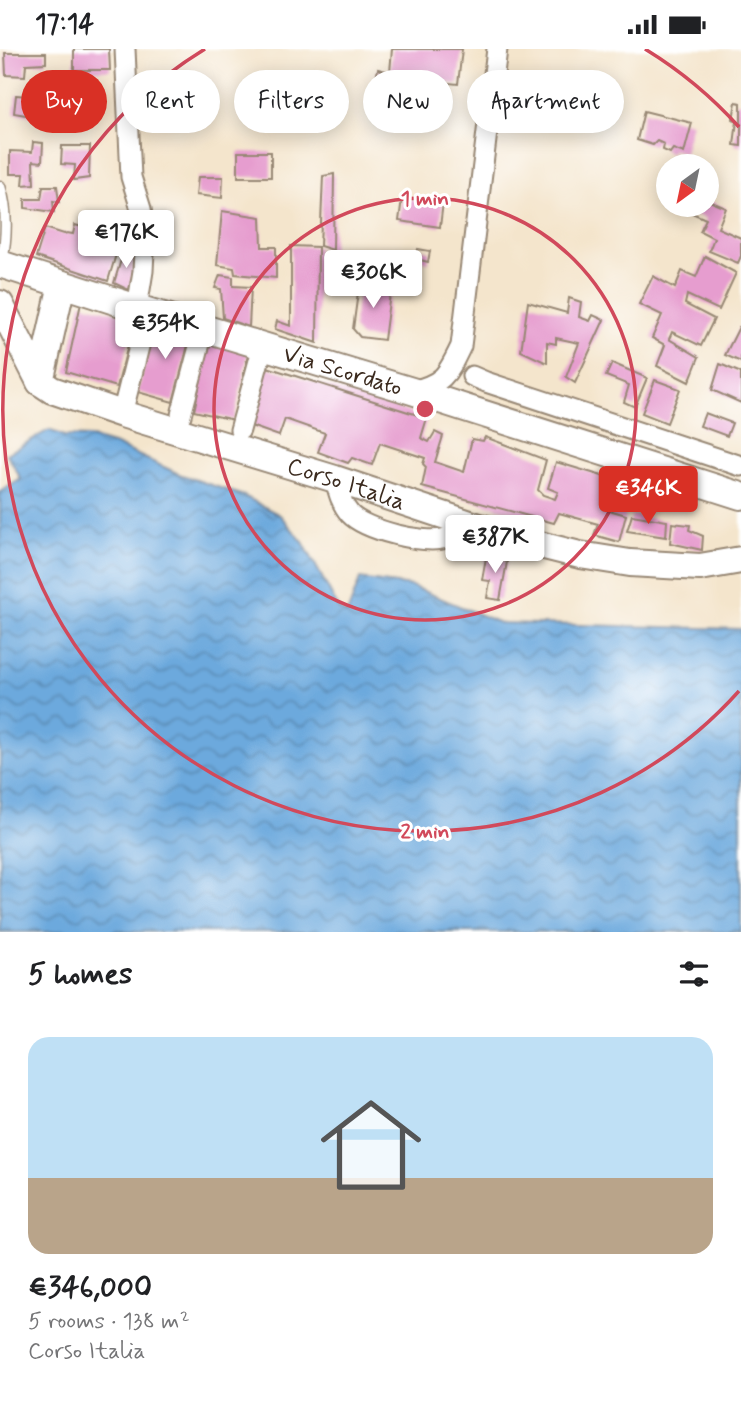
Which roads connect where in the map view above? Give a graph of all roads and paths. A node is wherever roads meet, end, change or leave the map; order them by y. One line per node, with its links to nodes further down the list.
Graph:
1 (125, 49): 7 (street)
2 (497, 49): 10 (street)
3 (0, 186): 4 (lane)
4 (1, 264): 5 (street, Via Scordato)
5 (62, 284): 7 (street, Via Scordato); 12 (street)
6 (0, 304): 12 (street)
7 (143, 309): 8 (street, Via Scordato); 14 (street)
8 (204, 328): 9 (street, Via Scordato); 17 (street)
9 (263, 346): 13 (street, Via Scordato); 18 (street)
10 (461, 346): 11 (street); 13 (street)
11 (472, 376): 15 (street); 16 (street)
12 (40, 382): 14 (street, Corso Italia)
13 (412, 391): 15 (street, Via Scordato)
14 (122, 414): 22 (street, Corso Italia)
15 (482, 414): 19 (street, Via Scordato)
16 (580, 414): 19 (street); 20 (street)
17 (181, 415)
18 (240, 430)
19 (574, 444): 21 (street, Via Scordato)
20 (741, 465)
21 (741, 496)
22 (741, 560)

